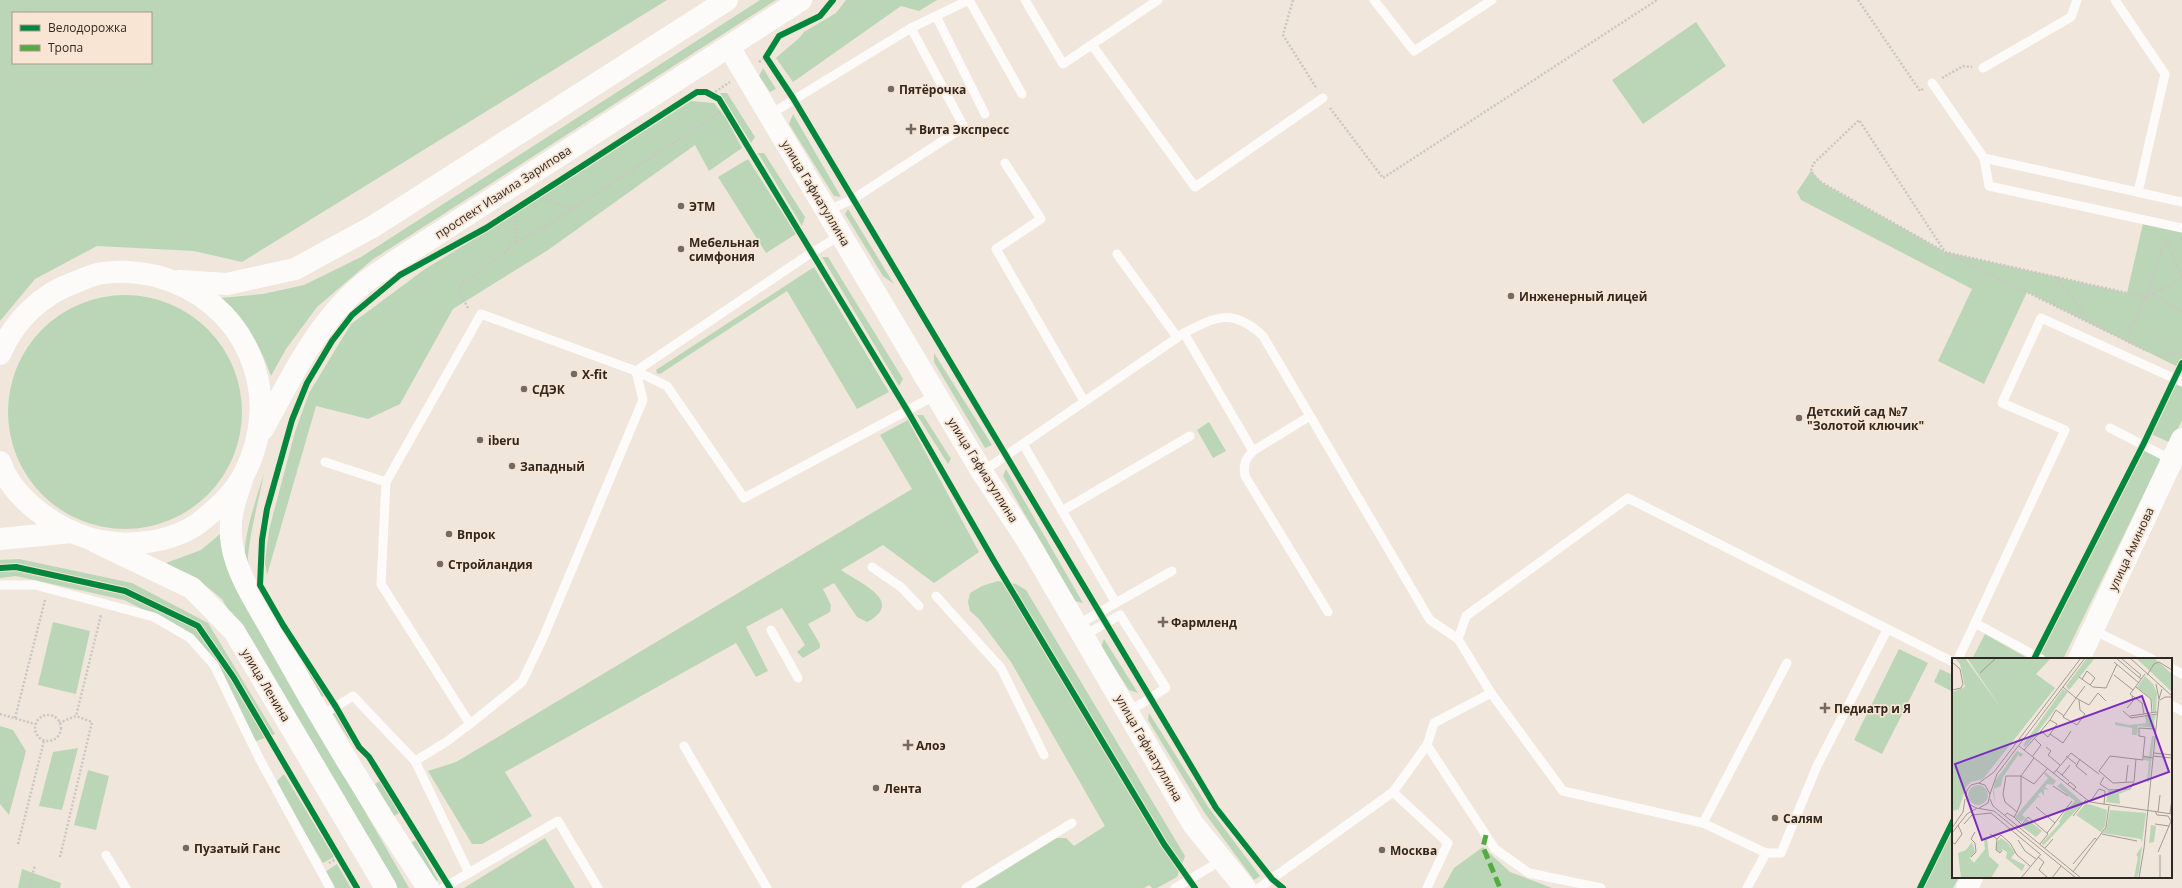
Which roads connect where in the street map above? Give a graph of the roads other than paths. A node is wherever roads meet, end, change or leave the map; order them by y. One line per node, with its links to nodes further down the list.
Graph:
1 (727, 0): 28 (main road)
2 (802, 0): 13 (main road, проспект Изаила Зарипова)
3 (969, 0): 10 (lane); 16 (lane)
4 (1025, 0): 12 (lane)
5 (1158, 0): 12 (lane)
6 (1374, 0): 7 (lane)
7 (1492, 0)
8 (2077, 0): 14 (lane)
9 (2115, 0): 22 (lane)
10 (936, 16): 11 (lane); 18 (lane)
11 (911, 28): 19 (lane); 24 (lane)
12 (1092, 45): 17 (lane)
13 (729, 47): 19 (main road, улица Гафиатуллина); 38 (main road, проспект Изаила Зарипова)
14 (1983, 68)
15 (1932, 83): 20 (lane)
16 (1022, 94)
17 (1323, 98)
18 (985, 114)
19 (769, 115): 24 (main road, улица Гафиатуллина)
20 (1984, 158): 22 (lane); 25 (lane)
21 (1005, 163): 34 (lane)
22 (2138, 192): 23 (lane)
23 (2182, 202)
24 (827, 211): 26 (main road, улица Гафиатуллина)
25 (2182, 228)
26 (842, 234): 31 (lane); 33 (main road, улица Гафиатуллина)
27 (1117, 254): 29 (lane)
28 (177, 281): 30 (main road); 38 (main road)
29 (1180, 335): 34 (lane); 35 (lane); 41 (lane)
30 (0, 354)
31 (636, 371): 33 (lane); 47 (lane); 78 (lane)
32 (2182, 382): 58 (lane)
33 (937, 395): 45 (main road, улица Гафиатуллина)
34 (1084, 401): 40 (lane)
35 (1310, 416): 41 (lane); 63 (lane)
36 (2110, 428): 42 (lane)
37 (1190, 436): 48 (lane)
38 (258, 439): 46 (main road)
39 (2182, 439): 42 (main road, улица Аминова)
40 (1022, 444): 45 (lane); 48 (lane)
41 (1253, 451): 57 (lane)
42 (2172, 460): 62 (main road, улица Аминова)
43 (0, 462): 49 (main road, улица Ленина)
44 (325, 462): 47 (lane)
45 (982, 472): 60 (main road, улица Гафиатуллина)
46 (244, 475): 49 (main road); 77 (main road)
47 (386, 482): 78 (lane)
48 (1062, 511): 55 (lane)
49 (81, 536): 50 (main road); 93 (main road, улица Ленина)
50 (0, 539)
51 (872, 566): 56 (lane)
52 (1172, 571): 55 (lane)
53 (0, 585): 92 (lane)
54 (936, 596): 81 (lane)
55 (1116, 603): 60 (lane)
56 (919, 606)
57 (1328, 612)
58 (1975, 623): 64 (lane); 65 (lane)
59 (771, 630): 72 (lane)
60 (1080, 630): 76 (main road, улица Гафиатуллина); 76 (lane)
61 (1887, 630): 63 (lane); 68 (lane); 86 (lane)
62 (2093, 630): 66 (main road, улица Аминова); 67 (lane)
63 (1458, 638): 73 (lane)
64 (1958, 658)
65 (2039, 658)
66 (2080, 658)
67 (2150, 658)
68 (1952, 662)
69 (1787, 663): 85 (lane)
70 (2172, 669): 71 (lane)
71 (2182, 674)
72 (798, 678)
73 (1491, 694): 79 (lane); 85 (lane)
74 (2172, 706): 75 (lane)
75 (2182, 711)
76 (1128, 712): 88 (main road, улица Гафиатуллина)
77 (320, 717): 82 (lane); 94 (main road)
78 (470, 724): 82 (lane)
79 (1427, 745): 83 (lane); 103 (lane)
80 (684, 746): 97 (lane)
81 (1044, 755)
82 (415, 761): 89 (lane)
83 (1393, 792): 101 (lane); 102 (lane)
84 (1072, 823): 98 (lane)
85 (1703, 823): 86 (lane)
86 (1766, 852): 104 (lane)
87 (106, 854): 91 (lane)
88 (1222, 859): 99 (lane); 100 (main road, улица Гафиатуллина)
89 (469, 873): 95 (lane); 96 (lane)
90 (1972, 878): 105 (main road)
91 (126, 888)
92 (330, 888)
93 (386, 888)
94 (428, 888)
95 (443, 888)
96 (598, 888)
97 (767, 888)
98 (966, 888)
99 (1175, 888)
100 (1245, 888)
101 (1259, 888)
102 (1427, 888)
103 (1601, 888)
104 (1747, 888)
105 (1967, 888)

